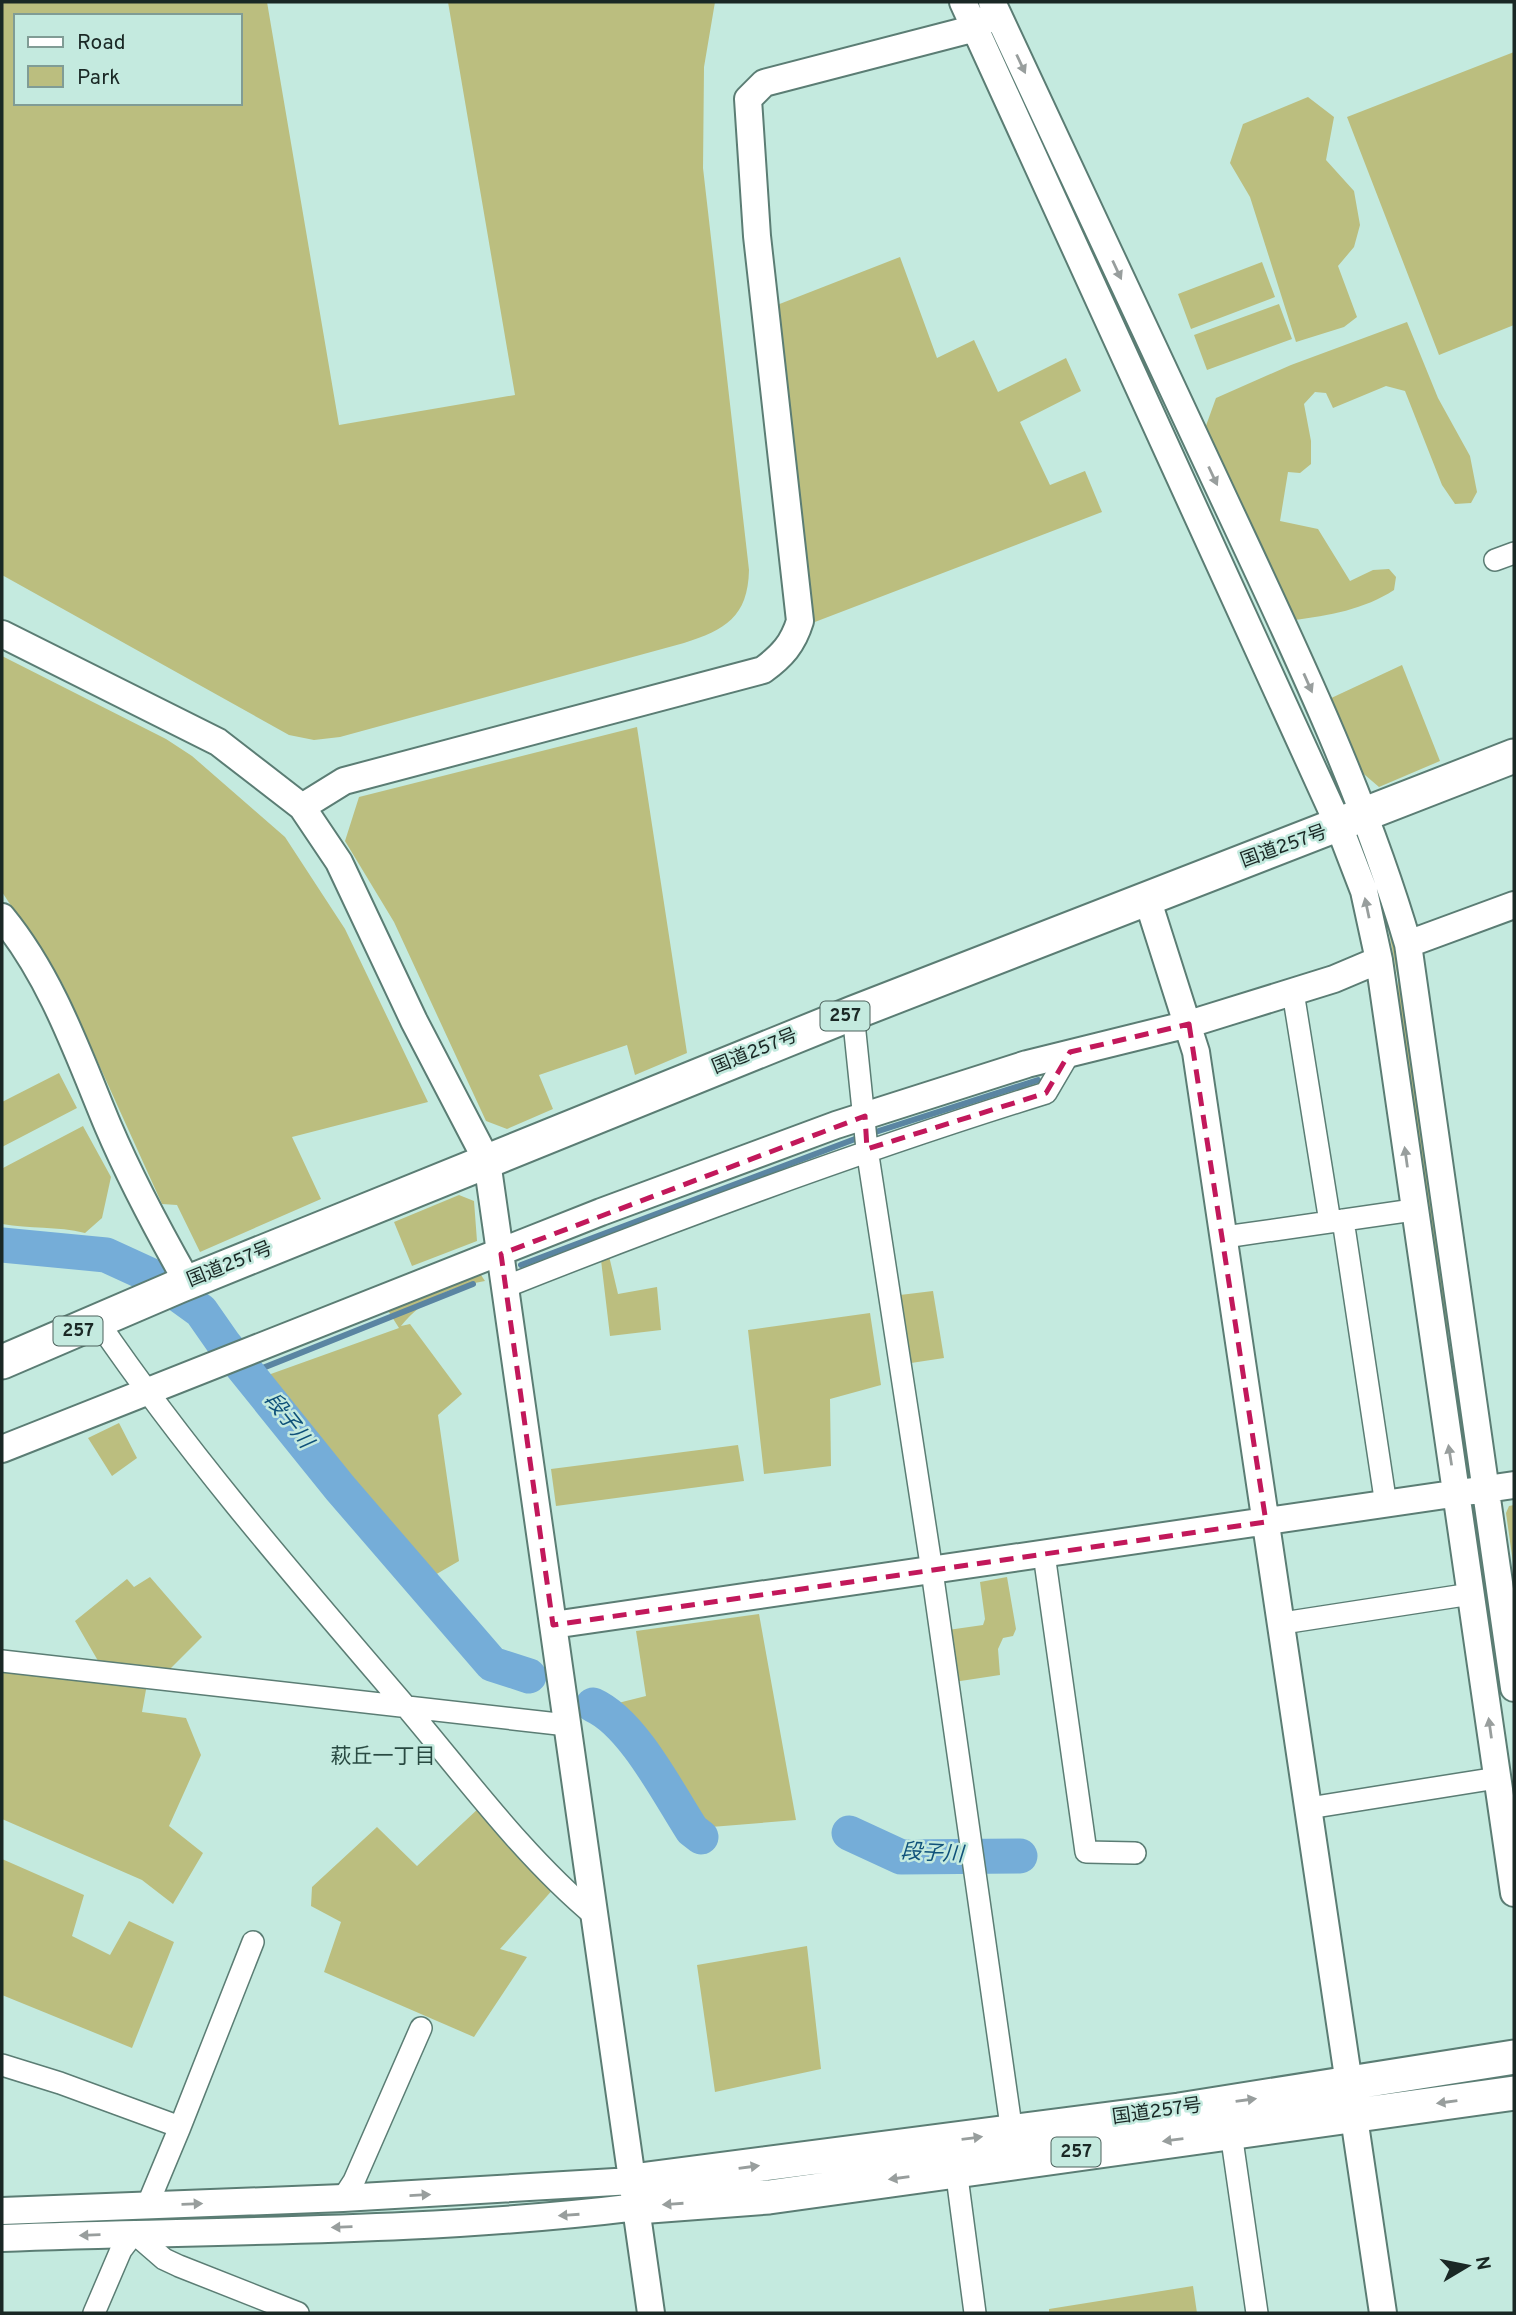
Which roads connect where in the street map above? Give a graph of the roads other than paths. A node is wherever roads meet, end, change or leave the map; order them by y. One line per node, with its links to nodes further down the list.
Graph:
1 (963, 2): 3 (street)
2 (994, 7): 3 (street); 7 (street, one-way to 7)
3 (976, 28): 6 (street); 7 (street)
4 (2, 634): 6 (street)
5 (1514, 757): 7 (highway, 国道257号 / 257)
6 (302, 807): 19 (street)
7 (1352, 820): 8 (highway, 国道257号 / 257); 11 (street); 12 (street, one-way to 7)
8 (1147, 898): 14 (highway, 国道257号 / 257); 15 (street)
9 (1514, 907): 11 (street)
10 (2, 917): 25 (street)
11 (1408, 944): 31 (street)
12 (1379, 960): 13 (street); 20 (street, one-way to 12)
13 (1293, 992): 15 (street); 21 (street)
14 (853, 1013): 17 (street); 19 (highway, 国道257号 / 257)
15 (1189, 1024): 16 (street); 22 (street)
16 (1070, 1052): 17 (street); 18 (street)
17 (864, 1116): 18 (street); 23 (street)
18 (867, 1149): 24 (street); 36 (street)
19 (487, 1161): 23 (street); 25 (highway, 国道257号 / 257)
20 (1413, 1210): 21 (street); 32 (street, one-way to 20)
21 (1337, 1221): 22 (street); 33 (street)
22 (1225, 1237): 34 (street)
23 (501, 1254): 24 (street); 28 (street)
24 (505, 1287): 39 (street)
25 (174, 1289): 26 (highway, 国道257号 / 257)
26 (98, 1322): 27 (highway, 国道257号 / 257); 28 (street)
27 (2, 1363)
28 (145, 1390): 29 (street); 42 (street)
29 (2, 1449)
30 (1514, 1485): 31 (street)
31 (1485, 1490): 32 (street); 41 (street)
32 (1456, 1495): 33 (street); 37 (street)
33 (1386, 1505): 34 (street)
34 (1266, 1522): 35 (street); 38 (street)
35 (1044, 1554): 36 (street); 46 (street)
36 (932, 1571): 39 (street); 56 (street)
37 (1471, 1594): 38 (street); 44 (street, one-way to 37)
38 (1283, 1623): 45 (street)
39 (553, 1625): 43 (street)
40 (2, 1661): 42 (street)
41 (1514, 1688)
42 (405, 1706): 43 (street); 48 (street)
43 (567, 1724): 48 (street)
44 (1497, 1778): 45 (street); 47 (street)
45 (1309, 1808): 54 (street)
46 (1135, 1853)
47 (1514, 1893)
48 (596, 1917): 59 (street)
49 (253, 1942): 55 (street)
50 (421, 2028): 60 (street)
51 (1514, 2057): 54 (highway, 国道257号 / 257)
52 (2, 2065): 55 (street)
53 (1514, 2093): 54 (highway, 国道257号 / 257, one-way to 54)
54 (1351, 2099): 56 (highway, 国道257号 / 257, one-way to 54); 57 (highway, 国道257号 / 257); 70 (street)
55 (180, 2127): 61 (street)
56 (1012, 2133): 59 (highway, 国道257号 / 257, one-way to 56)
57 (1231, 2133): 58 (highway, 国道257号 / 257, one-way to 58); 69 (street)
58 (956, 2169): 59 (highway, 国道257号 / 257, one-way to 59); 68 (street)
59 (635, 2194): 60 (street, one-way to 59); 63 (street, one-way to 63); 67 (street)
60 (343, 2198): 61 (street, one-way to 60)
61 (147, 2206): 62 (street)
62 (2, 2211)
63 (134, 2233): 64 (street, one-way to 64); 65 (street); 66 (street)
64 (2, 2238)
65 (94, 2313)
66 (298, 2313)
67 (651, 2313)
68 (975, 2313)
69 (1257, 2313)
70 (1383, 2313)

